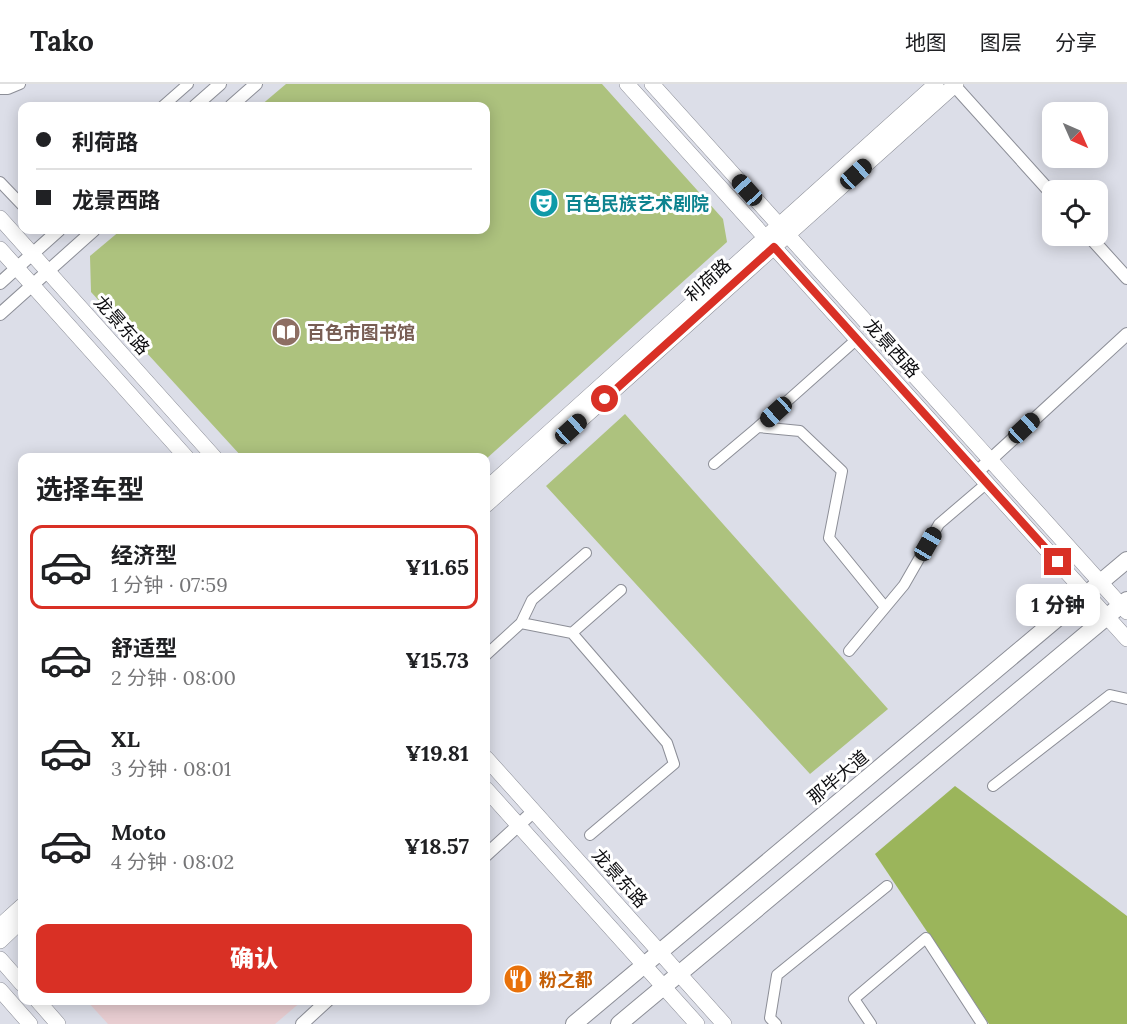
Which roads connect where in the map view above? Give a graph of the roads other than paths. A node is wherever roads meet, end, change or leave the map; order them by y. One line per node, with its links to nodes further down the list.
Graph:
1 (20, 84): 9 (street)
2 (188, 84): 10 (street)
3 (220, 84): 11 (street)
4 (256, 84): 12 (street)
5 (627, 84): 20 (main road, 龙景西路)
6 (652, 84): 17 (main road, 龙景西路)
7 (936, 84): 17 (main road, 利荷路)
8 (955, 84): 14 (street); 17 (main road, 利荷路)
9 (0, 89)
10 (168, 102)
11 (200, 102)
12 (236, 102)
13 (0, 182): 15 (street)
14 (1042, 183)
15 (18, 201)
16 (0, 218): 23 (main road, 龙景东路)
17 (783, 230): 20 (main road, 利荷路); 35 (main road, 龙景西路)
18 (54, 234): 23 (street)
19 (90, 234): 25 (street)
20 (770, 242): 31 (main road, 龙景西路); 38 (main road, 利荷路); 39 (main road, 利荷路)
21 (1098, 246): 26 (street)
22 (0, 249): 24 (main road)
23 (32, 254): 24 (street); 25 (main road, 龙景东路)
24 (16, 268): 27 (street); 28 (main road)
25 (48, 272): 28 (street); 34 (main road, 龙景东路)
26 (1127, 278)
27 (0, 283)
28 (32, 285): 29 (street); 33 (main road)
29 (0, 314)
30 (1127, 334): 35 (street)
31 (857, 339): 32 (street); 37 (main road, 龙景西路)
32 (758, 427): 36 (street); 46 (street)
33 (183, 453)
34 (211, 453)
35 (990, 460): 37 (street); 42 (main road, 龙景西路)
36 (714, 464)
37 (982, 478): 44 (main road, 龙景西路); 46 (street)
38 (490, 486)
39 (490, 501)
40 (586, 553): 48 (street)
41 (1127, 560): 42 (main road, 那毕大道)
42 (1100, 582): 44 (main road, 那毕大道); 45 (main road, 龙景西路)
43 (621, 590): 49 (street)
44 (1086, 594): 47 (main road, 龙景西路); 66 (main road, 那毕大道)
45 (1125, 606): 47 (main road)
46 (885, 607): 52 (street)
47 (1107, 616): 50 (main road, 龙景西路); 69 (main road)
48 (521, 623): 49 (street); 51 (street)
49 (572, 633): 59 (street)
50 (1127, 639)
51 (490, 651)
52 (849, 651)
53 (1127, 699): 55 (street)
54 (490, 762): 57 (main road, 龙景东路)
55 (993, 786)
56 (490, 794): 58 (main road)
57 (534, 811): 58 (street); 66 (main road, 龙景东路)
58 (518, 825): 60 (street); 68 (main road)
59 (590, 835)
60 (490, 851)
61 (887, 886): 82 (street)
62 (18, 910): 64 (main road)
63 (18, 924): 65 (main road)
64 (0, 926)
65 (0, 940)
66 (659, 951): 68 (main road, 那毕大道); 69 (main road, 龙景东路)
67 (0, 959): 70 (main road)
68 (644, 965): 71 (main road); 78 (main road, 那毕大道)
69 (679, 974): 71 (main road); 81 (main road, 龙景东路)
70 (18, 979)
71 (663, 986): 79 (main road); 80 (main road)
72 (0, 990): 75 (main road)
73 (41, 1005): 76 (main road)
74 (323, 1005): 77 (street)
75 (30, 1024)
76 (58, 1024)
77 (302, 1024)
78 (574, 1024)
79 (619, 1024)
80 (697, 1024)
81 (724, 1024)
82 (776, 1024)
83 (871, 1024): 84 (street)
84 (982, 1024)

